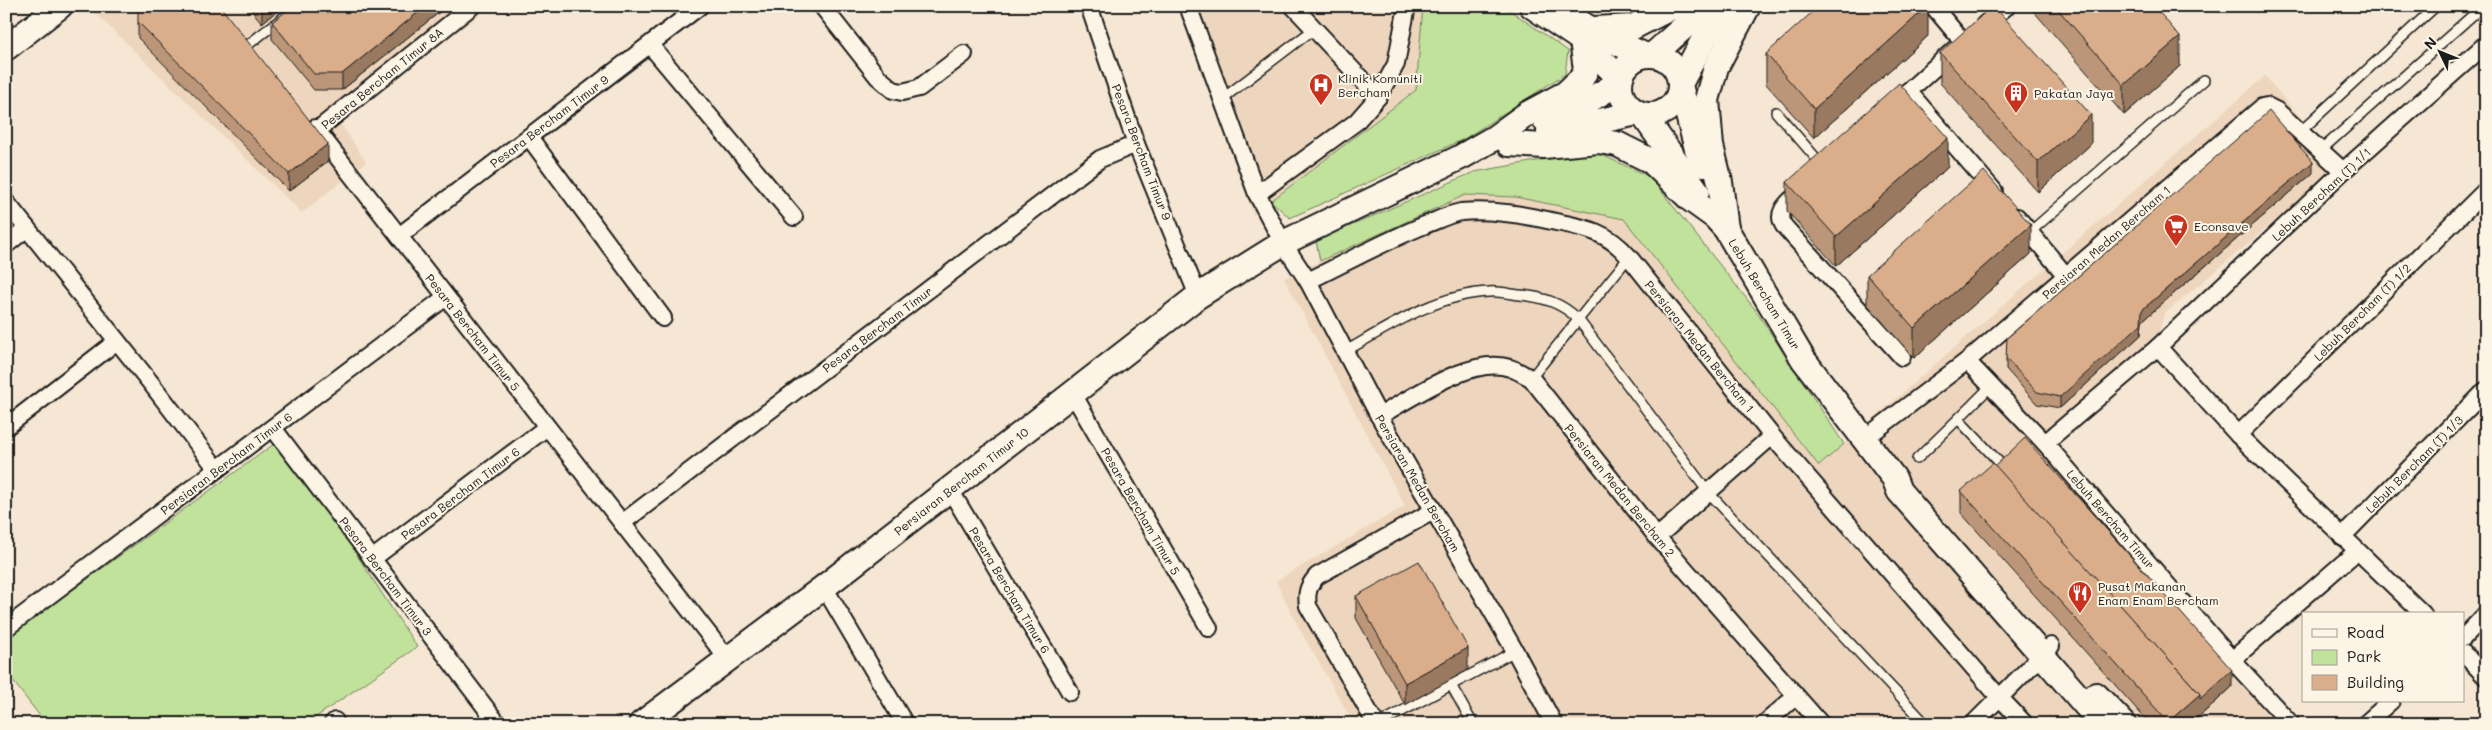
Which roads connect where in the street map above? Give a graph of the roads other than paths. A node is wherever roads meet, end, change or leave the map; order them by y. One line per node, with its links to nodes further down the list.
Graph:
1 (60, 6): 27 (street)
2 (298, 6): 24 (lane)
3 (472, 6): 41 (street, Pesara Bercham Timur 8A)
4 (700, 6): 26 (street, Pesara Bercham Timur 9)
5 (822, 6): 28 (street)
6 (1089, 6): 45 (street, Pesara Bercham Timur 9)
7 (1188, 6): 36 (street, Persiaran Medan Bercham)
8 (1293, 6): 21 (street)
9 (1407, 6): 35 (street)
10 (1532, 6): 22 (street)
11 (1553, 6): 22 (street)
12 (1674, 6): 22 (street)
13 (1707, 6): 29 (street)
14 (1730, 6): 33 (street)
15 (1748, 6): 54 (street)
16 (1932, 6): 23 (street)
17 (2007, 6): 23 (street)
18 (2436, 6): 42 (lane)
19 (2483, 6): 46 (lane)
20 (237, 29): 24 (street)
21 (1314, 29): 35 (street); 36 (lane)
22 (1586, 35): 29 (street); 31 (street); 44 (street)
23 (1963, 42): 34 (street)
24 (249, 44): 30 (street)
25 (2486, 44): 49 (street, Lebuh Bercham (T) 1/1)
26 (650, 45): 43 (street, Pesara Bercham Timur 9); 53 (street)
27 (6, 48)
28 (964, 54)
29 (1648, 55): 31 (street); 33 (street)
30 (260, 58)
31 (1620, 80): 38 (street); 44 (street)
32 (2204, 80): 56 (lane)
33 (1681, 85): 38 (street); 54 (street)
34 (1908, 91): 40 (street); 56 (street)
35 (1378, 98): 51 (street)
36 (1222, 99): 51 (street, Persiaran Medan Bercham)
37 (1776, 112): 48 (lane)
38 (1640, 114): 44 (street); 54 (street)
39 (305, 116): 41 (street, Pesara Bercham Timur 5)
40 (1880, 117)
41 (316, 130): 57 (street, Pesara Bercham Timur 5)
42 (2300, 132): 46 (street, Persiaran Medan Bercham 1); 61 (street, Persiaran Medan Bercham 1)
43 (529, 137): 57 (street, Pesara Bercham Timur 9); 65 (street)
44 (1501, 141): 54 (street); 58 (street, Persiaran Bercham Timur 10)
45 (1136, 144): 63 (street, Pesara Bercham Timur 9); 91 (street, Pesara Bercham Timur)
46 (2320, 151): 49 (street, Persiaran Medan Bercham 1)
47 (1839, 156): 48 (street)
48 (1825, 168): 70 (street)
49 (2343, 172): 68 (street, Lebuh Bercham (T) 1/1)
50 (2486, 190): 81 (street, Lebuh Bercham (T) 1/2)
51 (1257, 194): 58 (street, Persiaran Medan Bercham)
52 (6, 202): 55 (street)
53 (794, 217)
54 (1722, 220): 83 (street, Lebuh Bercham Timur)
55 (28, 228): 59 (street); 67 (street)
56 (2030, 232): 61 (street)
57 (399, 236): 64 (street, Pesara Bercham Timur 5)
58 (1283, 243): 62 (street, Persiaran Medan Bercham); 63 (street, Persiaran Bercham Timur 10)
59 (6, 245)
60 (1629, 257): 62 (street, Persiaran Medan Bercham 1); 66 (lane); 82 (street, Persiaran Medan Bercham 1)
61 (2067, 277): 71 (street, Persiaran Medan Bercham 1)
62 (1308, 281): 69 (street, Persiaran Medan Bercham)
63 (1198, 296): 75 (street, Persiaran Bercham Timur 10)
64 (446, 297): 79 (street, Pesara Bercham Timur 5); 80 (street, Persiaran Bercham Timur 6)
65 (663, 318)
66 (1578, 319): 69 (lane); 72 (lane); 89 (lane)
67 (117, 341): 78 (street); 87 (street)
68 (2158, 347): 81 (street); 84 (street, Lebuh Bercham (T) 1/1)
69 (1344, 352): 76 (street, Persiaran Medan Bercham)
70 (1902, 357)
71 (1967, 362): 73 (street, Lebuh Bercham Timur); 83 (street, Persiaran Medan Bercham 1)
72 (1531, 378): 76 (street, Persiaran Medan Bercham 2); 92 (street, Persiaran Medan Bercham 2)
73 (1991, 386): 77 (lane); 84 (street, Lebuh Bercham Timur)
74 (2486, 390): 93 (street, Lebuh Bercham (T) 1/3)
75 (1073, 394): 88 (street, Persiaran Bercham Timur 10); 100 (street, Pesara Bercham Timur 5)
76 (1379, 416): 90 (street, Persiaran Medan Bercham)
77 (1958, 418): 85 (lane); 86 (lane)
78 (6, 427)
79 (547, 427): 91 (street, Pesara Bercham Timur 5); 95 (street, Pesara Bercham Timur 6)
80 (273, 428): 87 (street, Persiaran Bercham Timur 6); 95 (street, Pesara Bercham Timur 3)
81 (2238, 435): 93 (street)
82 (1772, 436): 89 (street); 111 (street, Persiaran Medan Bercham 1)
83 (1864, 438): 103 (street, Lebuh Bercham Timur)
84 (2045, 443): 106 (street, Lebuh Bercham Timur)
85 (1917, 458)
86 (1998, 461)
87 (217, 470): 99 (street, Persiaran Bercham Timur 6)
88 (949, 488): 96 (street, Persiaran Bercham Timur 10); 109 (street, Pesara Bercham Timur 6)
89 (1708, 492): 92 (street); 121 (lane)
90 (1433, 511): 102 (street, Persiaran Medan Bercham); 116 (street)
91 (622, 523): 105 (street, Pesara Bercham Timur 5)
92 (1657, 537): 110 (street, Persiaran Medan Bercham 2)
93 (2342, 537): 94 (street)
94 (2357, 551): 97 (street); 106 (street)
95 (372, 559): 113 (street, Pesara Bercham Timur 3)
96 (824, 587): 105 (street, Persiaran Bercham Timur 10); 115 (street)
97 (2421, 612)
98 (2486, 614): 101 (street)
99 (6, 628)
100 (1209, 628)
101 (2464, 637)
102 (1515, 651): 108 (lane); 118 (street, Persiaran Medan Bercham)
103 (2046, 651): 111 (street); 124 (street, Lebuh Bercham Timur); 125 (street, Lebuh Bercham Timur)
104 (2464, 654): 107 (street)
105 (727, 658): 114 (street, Persiaran Bercham Timur 10)
106 (2232, 660): 126 (street, Lebuh Bercham Timur)
107 (2486, 677)
108 (1451, 686): 116 (lane); 117 (lane)
109 (1070, 692)
110 (1796, 696): 119 (street); 120 (street, Persiaran Medan Bercham 2)
111 (1999, 697): 122 (street); 123 (street, Persiaran Medan Bercham 1)
112 (2390, 702): 127 (street)
113 (498, 724)
114 (641, 724)
115 (905, 724)
116 (1377, 724)
117 (1472, 724)
118 (1554, 724)
119 (1764, 724)
120 (1821, 724)
121 (1926, 724)
122 (1973, 724)
123 (2025, 724)
124 (2102, 724)
125 (2124, 724)
126 (2291, 724)
127 (2365, 724)

